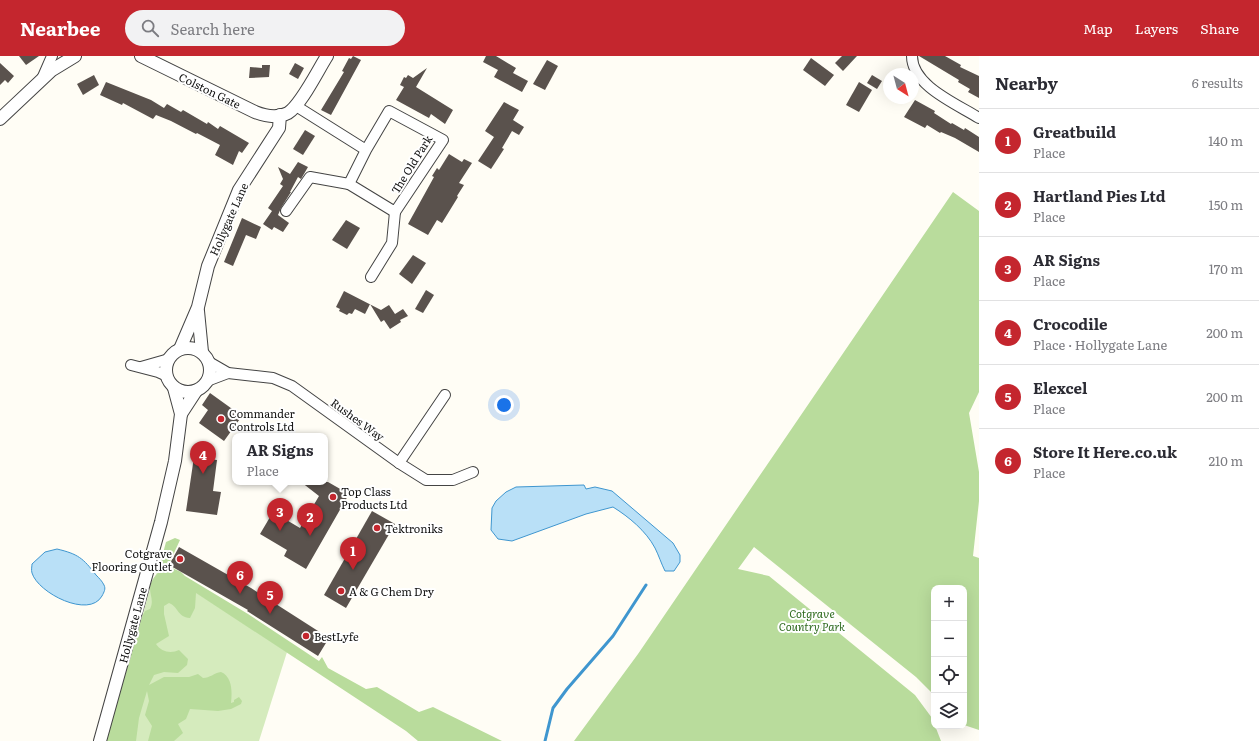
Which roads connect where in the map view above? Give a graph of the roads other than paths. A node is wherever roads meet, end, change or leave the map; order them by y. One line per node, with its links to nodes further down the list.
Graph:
1 (52, 56): 6 (street)
2 (75, 56): 6 (street)
3 (141, 56): 8 (street, Colston Gate)
4 (327, 56): 7 (street)
5 (912, 56): 9 (street)
6 (42, 79): 10 (street)
7 (296, 106): 8 (street); 11 (street)
8 (280, 115): 16 (street, Hollygate Lane)
9 (979, 118)
10 (0, 119)
11 (366, 150): 12 (street, The Old Park); 14 (street, The Old Park)
12 (349, 184): 13 (street); 14 (street)
13 (286, 211)
14 (394, 212): 15 (street)
15 (371, 277)
16 (198, 307): 17 (street, Hollygate Lane); 18 (street, Hollygate Lane)
17 (180, 349): 18 (street); 19 (street, Hollygate Lane)
18 (205, 357): 20 (street); 22 (street, Hollygate Lane)
19 (169, 359): 21 (street); 21 (street)
20 (228, 373): 22 (street); 27 (street, Rushes Way)
21 (167, 376): 23 (street, Hollygate Lane)
22 (207, 381): 24 (street, Hollygate Lane)
23 (174, 388): 24 (street); 26 (street, Hollygate Lane)
24 (196, 391): 26 (street, Hollygate Lane)
25 (445, 395): 27 (street)
26 (181, 414): 29 (street, Hollygate Lane)
27 (399, 463): 28 (street, Rushes Way)
28 (473, 472)
29 (100, 741)

